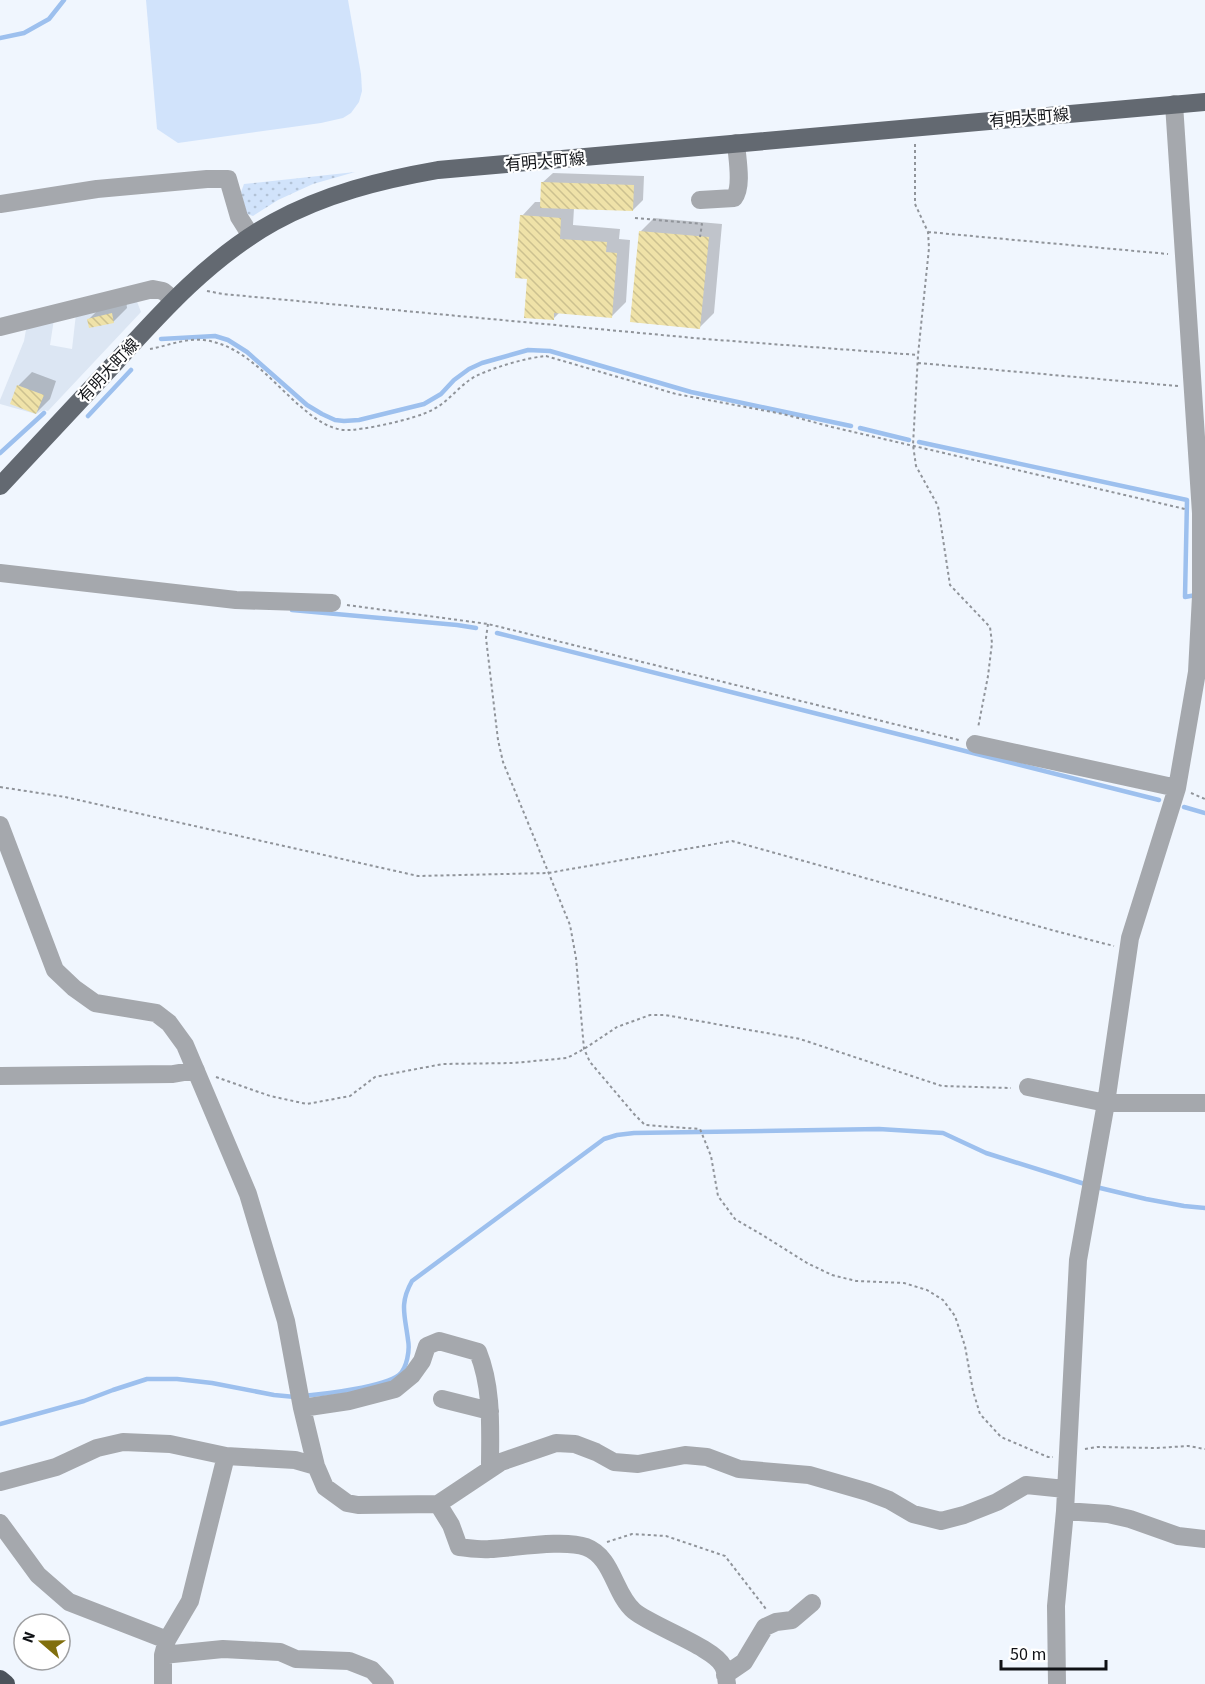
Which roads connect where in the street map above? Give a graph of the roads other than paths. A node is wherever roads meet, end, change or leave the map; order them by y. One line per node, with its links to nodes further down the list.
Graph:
1 (1205, 102): 2 (main road, 有明大町線)
2 (1174, 104): 3 (main road, 有明大町線); 11 (street)
3 (736, 143): 4 (street); 6 (main road, 有明大町線)
4 (700, 200)
5 (0, 204): 6 (street)
6 (251, 236): 7 (main road, 有明大町線)
7 (174, 300): 8 (street); 9 (main road, 有明大町線)
8 (0, 327)
9 (0, 486)
10 (0, 573): 12 (street)
11 (1203, 585): 14 (street)
12 (332, 603)
13 (975, 744): 14 (street)
14 (1177, 788): 19 (street)
15 (0, 825): 16 (street)
16 (196, 1070): 17 (street); 22 (street)
17 (0, 1076)
18 (1029, 1087): 19 (street)
19 (1106, 1103): 20 (street); 28 (street)
20 (1205, 1103)
21 (442, 1400): 23 (street)
22 (302, 1408): 23 (street); 25 (street)
23 (490, 1411): 26 (street)
24 (226, 1456): 25 (street); 27 (street); 34 (street)
25 (316, 1466): 29 (street)
26 (490, 1469): 28 (street); 29 (street)
27 (0, 1482)
28 (1065, 1489): 30 (street)
29 (438, 1504): 36 (street)
30 (1065, 1511): 32 (street); 40 (street)
31 (0, 1523): 34 (street)
32 (1205, 1539)
33 (812, 1602): 36 (street)
34 (165, 1648): 38 (street); 39 (street)
35 (0, 1679): 37 (highway)
36 (726, 1680)
37 (6, 1684)
38 (163, 1684)
39 (385, 1684)
40 (1057, 1684)

